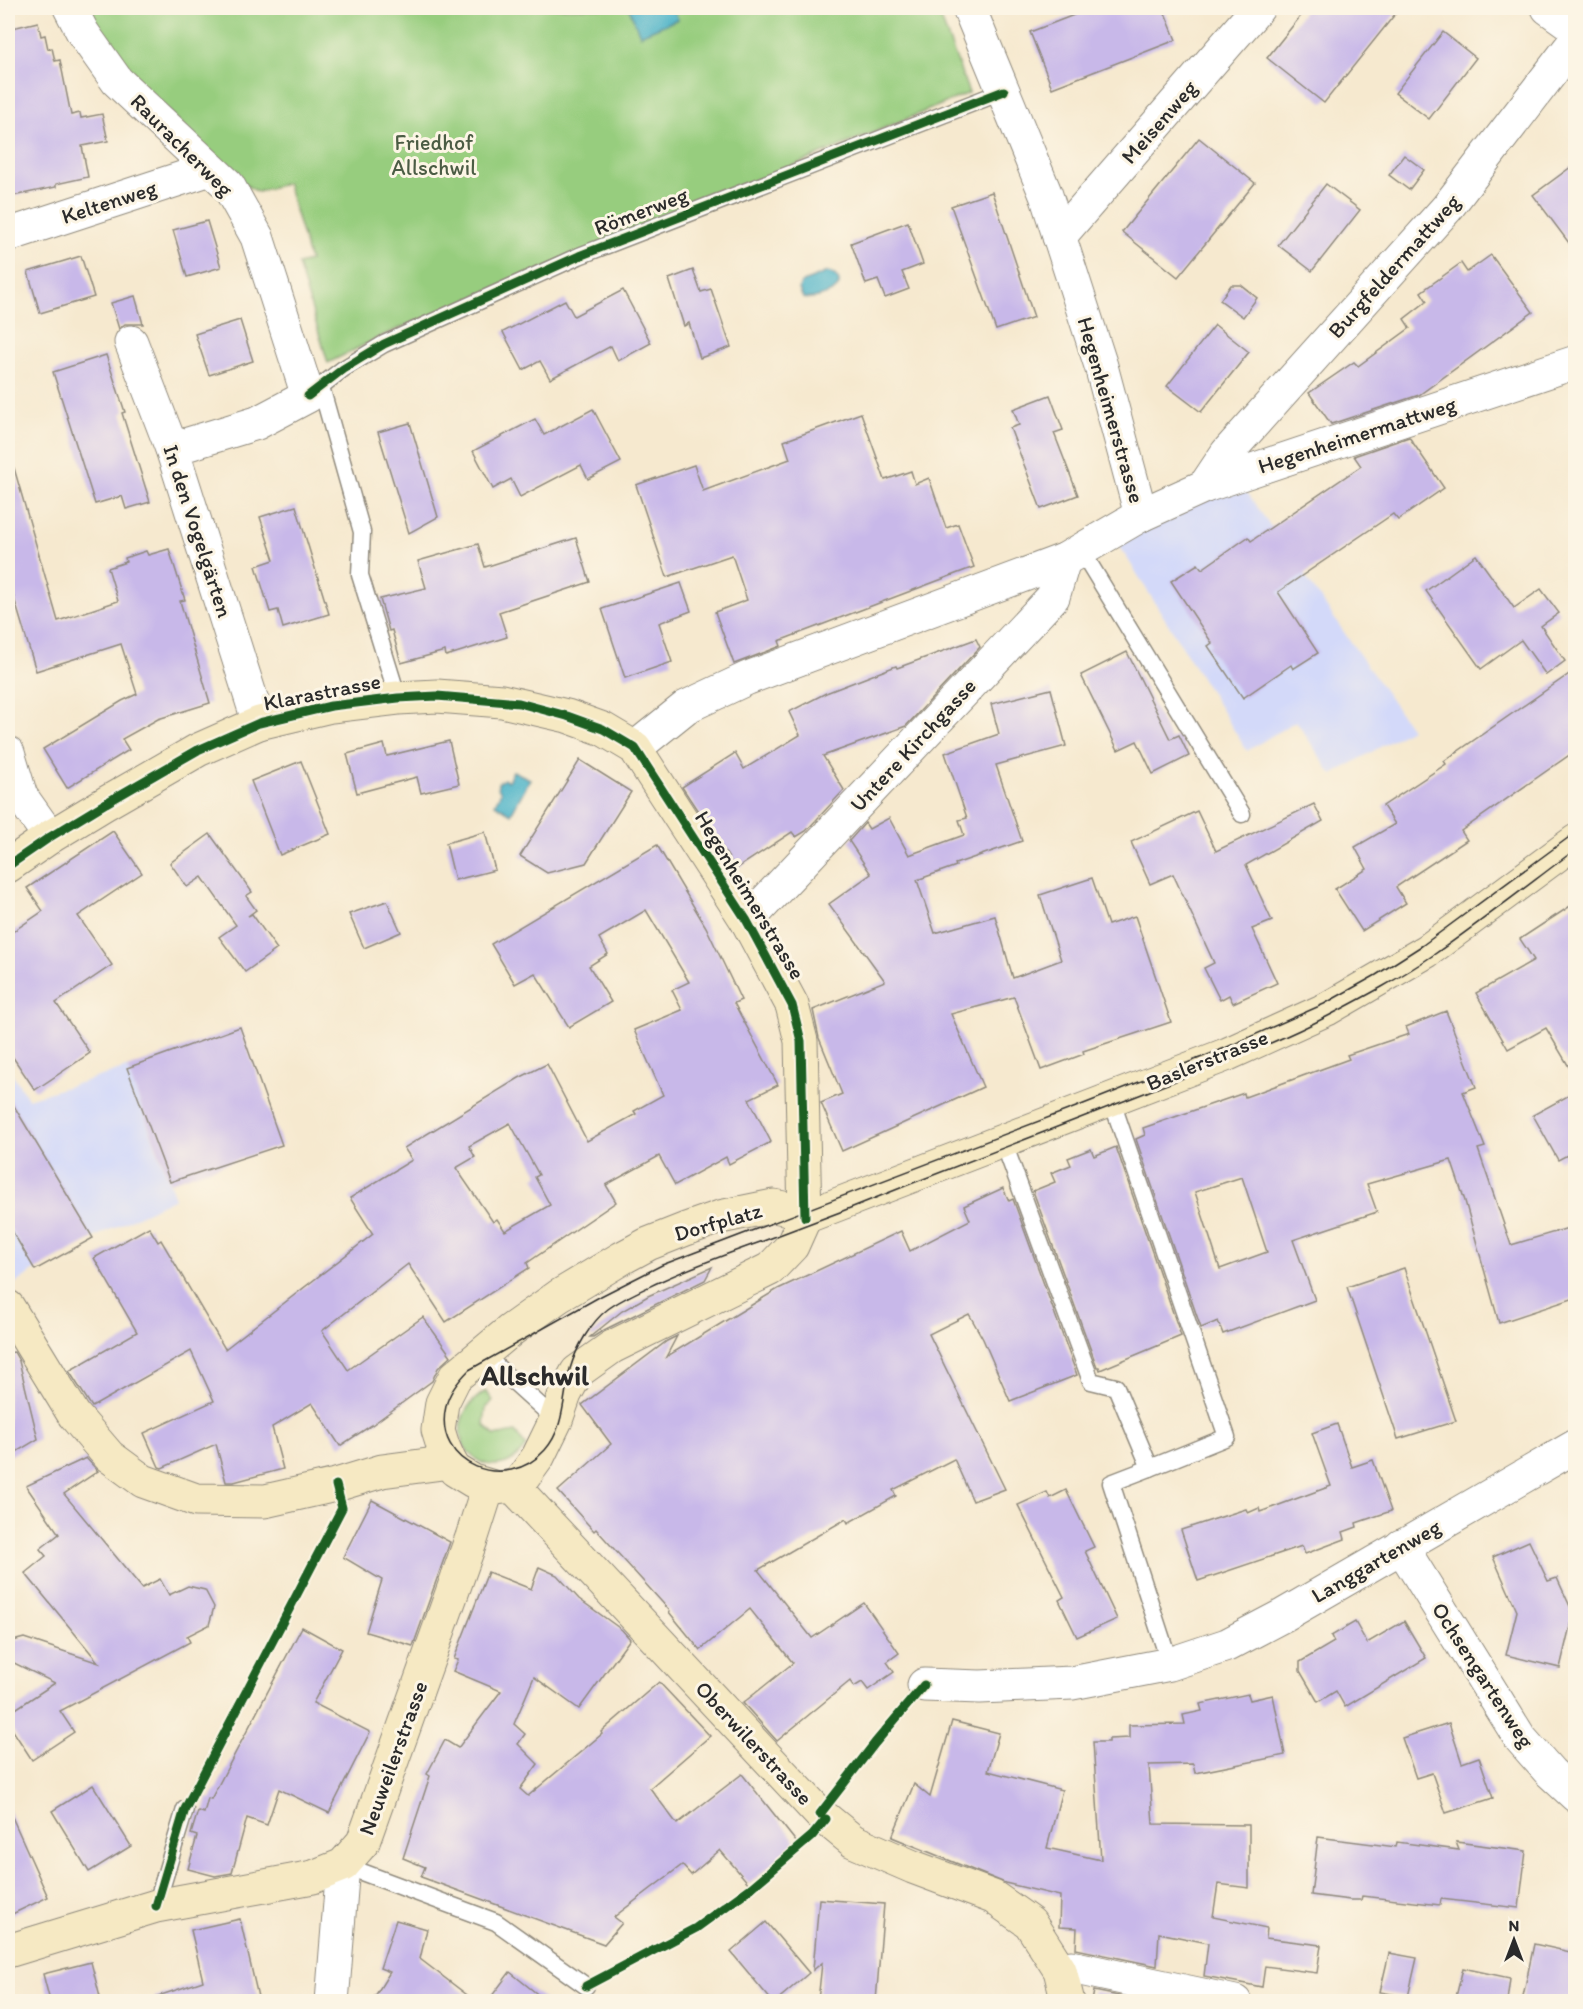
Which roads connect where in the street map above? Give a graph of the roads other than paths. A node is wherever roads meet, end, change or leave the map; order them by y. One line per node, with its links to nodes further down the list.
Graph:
1 (69, 8): 8 (street, Rauracherweg)
2 (969, 8): 7 (street, Hegenheimerstrasse)
3 (1258, 8): 10 (street, Meisenweg)
4 (1548, 8): 5 (street)
5 (1575, 28)
6 (1575, 40): 15 (street, Burgfeldermattweg)
7 (1004, 91): 10 (street, Hegenheimerstrasse); 13 (lane, Römerweg)
8 (210, 169): 9 (street, Keltenweg); 13 (street, Rauracherweg)
9 (8, 235)
10 (1059, 237): 16 (street, Hegenheimerstrasse)
11 (131, 342): 14 (street, In den Vogelgärten)
12 (1575, 362): 15 (street, Hegenheimermattweg)
13 (314, 392): 14 (street, Römerweg); 18 (lane)
14 (172, 449): 19 (street, In den Vogelgärten)
15 (1205, 486): 16 (street, Hegenheimermattweg)
16 (1141, 515): 17 (street, Hegenheimerstrasse)
17 (1072, 555): 20 (street, Hegenheimerstrasse); 22 (lane); 26 (street, Untere Kirchgasse)
18 (398, 698): 19 (street, Klarastrasse); 20 (street, Klarastrasse)
19 (259, 723): 23 (street, Klarastrasse)
20 (636, 748): 26 (street, Hegenheimerstrasse)
21 (8, 753): 23 (street)
22 (1242, 814)
23 (50, 837): 25 (street, Klarastrasse)
24 (1575, 841): 27 (street, Baslerstrasse)
25 (8, 866)
26 (747, 921): 29 (street, Hegenheimerstrasse)
27 (1111, 1099): 28 (street, Baslerstrasse); 35 (lane)
28 (1003, 1142): 29 (street, Baslerstrasse); 35 (lane)
29 (806, 1217): 31 (street, Dorfplatz); 32 (street)
30 (8, 1307): 34 (street)
31 (483, 1354): 32 (lane); 34 (street, Dorfplatz)
32 (556, 1420): 36 (street)
33 (1575, 1446): 37 (street, Langgartenweg)
34 (450, 1462): 36 (street)
35 (1150, 1468): 38 (lane)
36 (500, 1487): 42 (street, Neuweilerstrasse); 45 (street, Oberwilerstrasse)
37 (1401, 1546): 38 (street, Langgartenweg); 40 (street, Ochsengartenweg)
38 (1170, 1664): 39 (street, Langgartenweg)
39 (924, 1685)
40 (1575, 1796)
41 (184, 1809): 43 (lane)
42 (343, 1865): 43 (street, Neuweilerstrasse); 46 (lane); 47 (street)
43 (156, 1906): 44 (street, Neuweilerstrasse)
44 (8, 1951)
45 (1060, 1970): 48 (street, Oberwilerstrasse); 49 (street)
46 (586, 1986)
47 (332, 2001)
48 (1068, 2001)
49 (1235, 2001)

